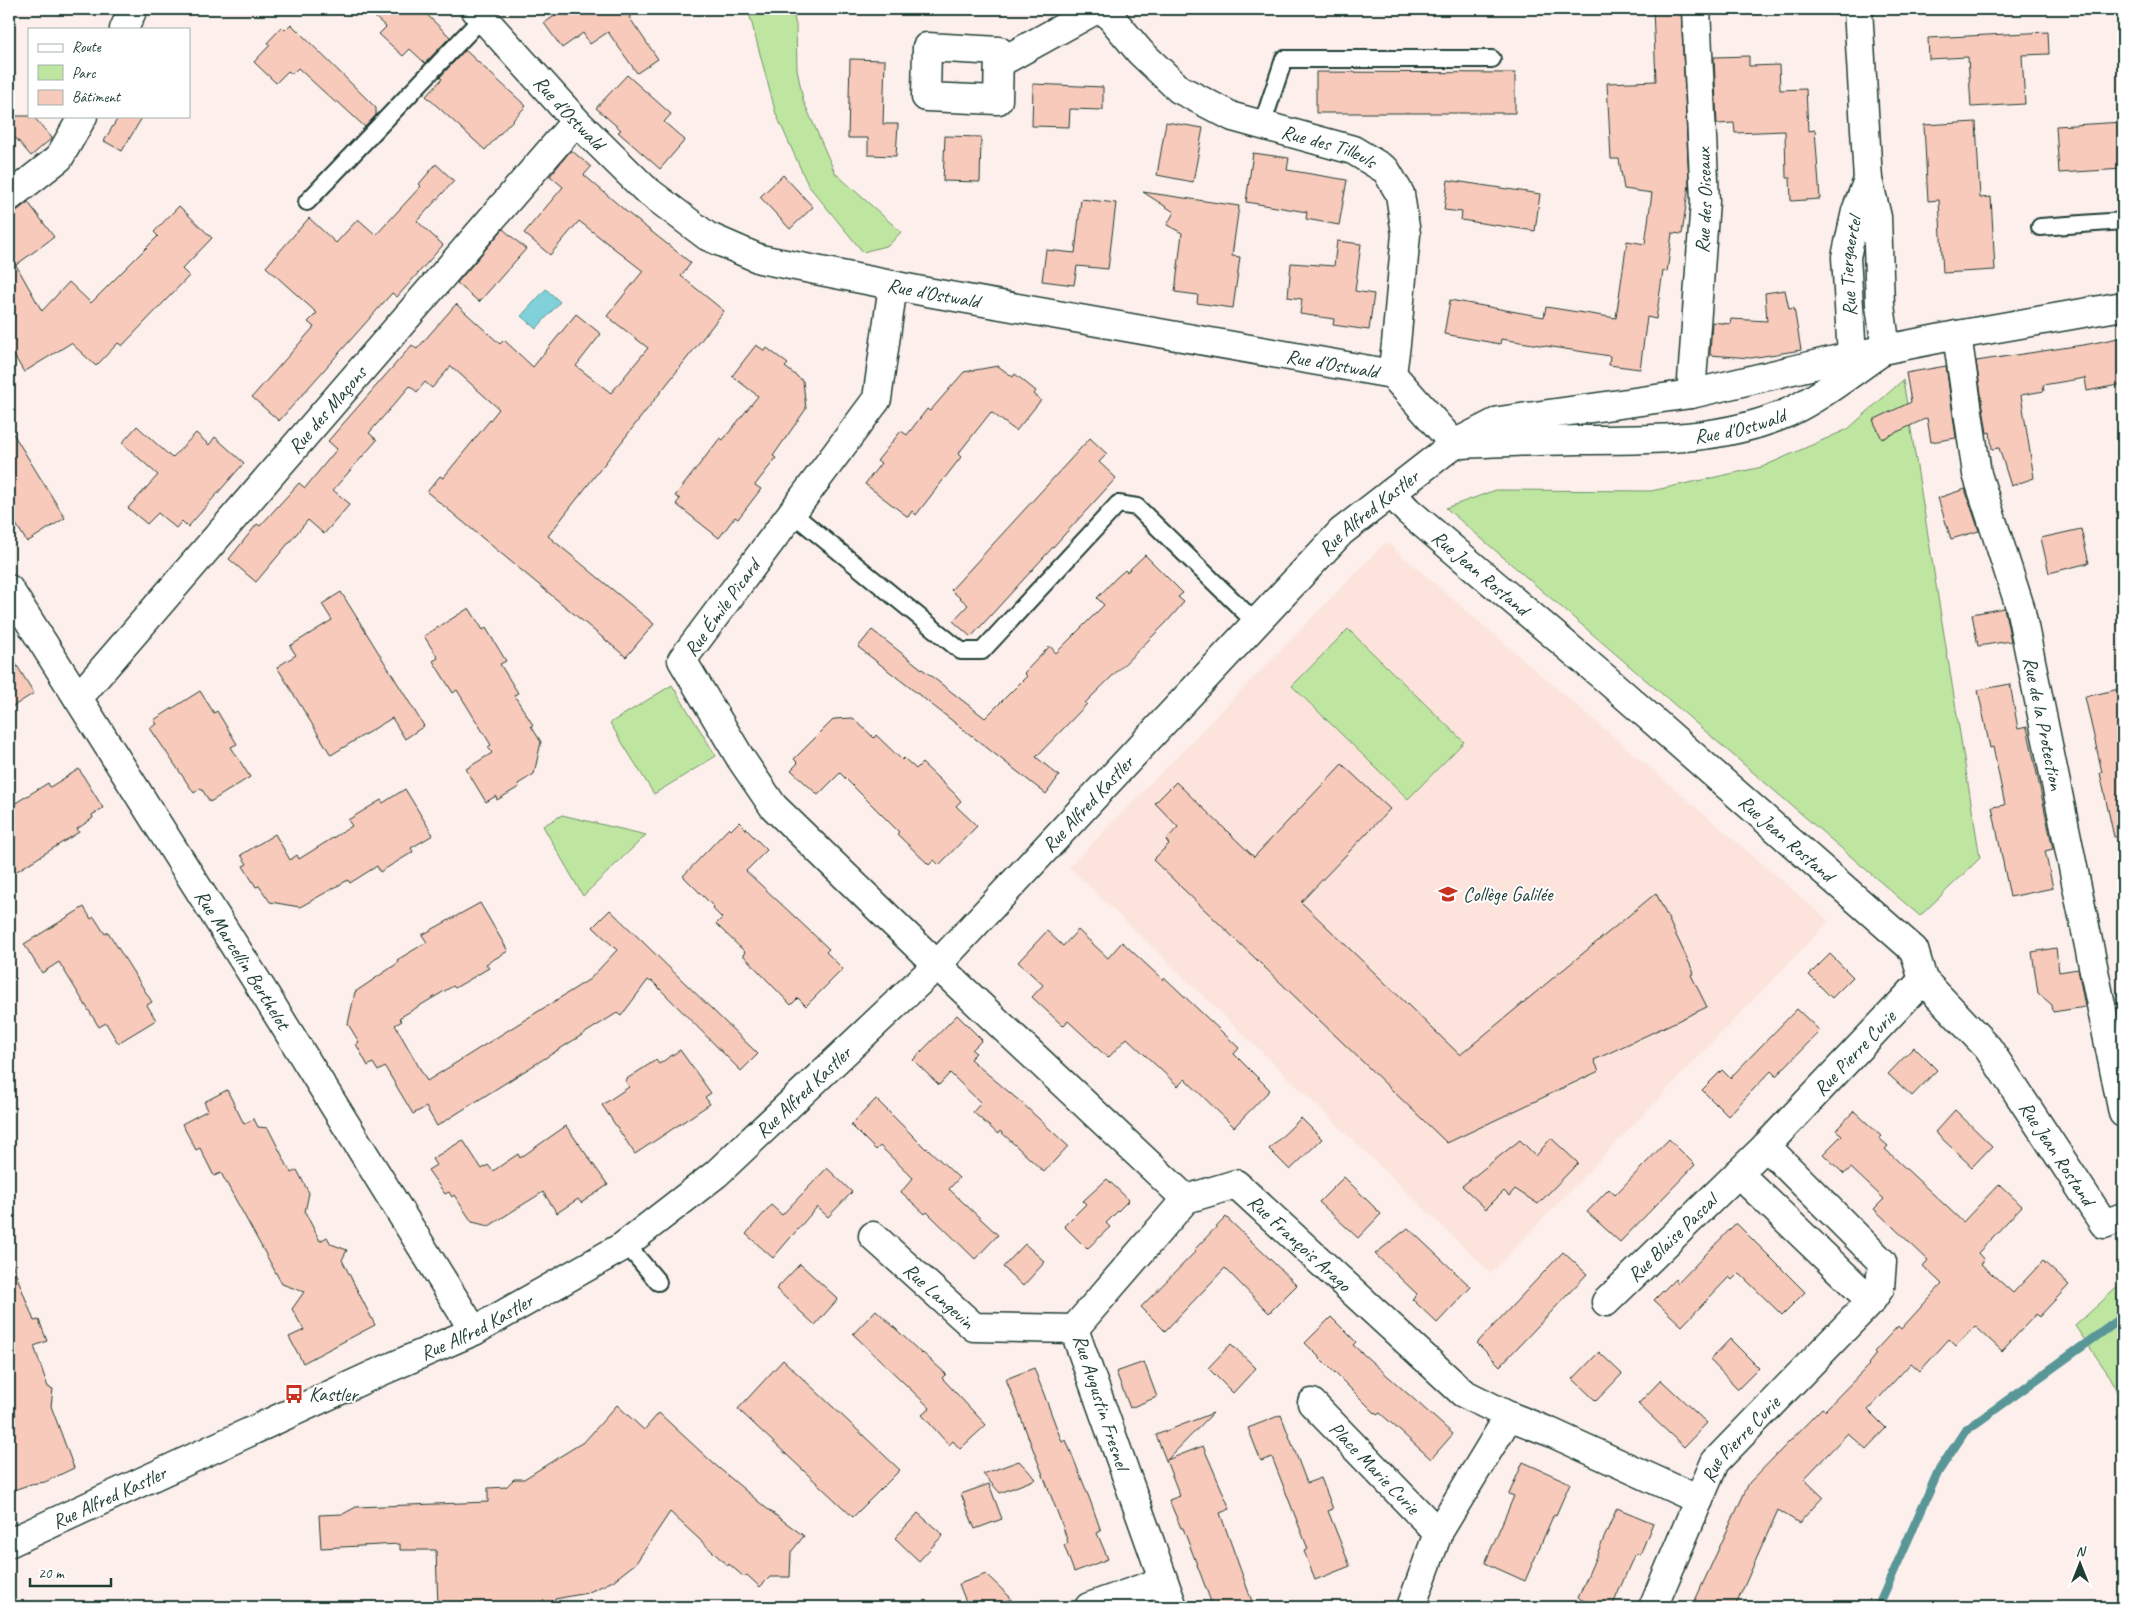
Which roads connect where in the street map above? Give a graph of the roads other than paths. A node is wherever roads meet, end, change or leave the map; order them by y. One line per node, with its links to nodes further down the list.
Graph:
1 (133, 9): 7 (street)
2 (1097, 9): 9 (street)
3 (1104, 9): 12 (street, Rue des Tilleuls)
4 (1696, 9): 24 (street, Rue des Oiseaux)
5 (1858, 9): 13 (street, Rue Tiergaertel)
6 (479, 13): 11 (street, Rue d'Ostwald); 15 (lane)
7 (124, 28)
8 (1492, 59): 12 (lane)
9 (1000, 63)
10 (82, 118): 14 (street)
11 (576, 121): 18 (street, Rue d'Ostwald); 30 (street, Rue des Maçons)
12 (1262, 125): 23 (street, Rue des Tilleuls)
13 (1868, 180): 21 (street, Rue Tiergaertel); 22 (street, Rue Tiergaertel)
14 (9, 197)
15 (307, 202)
16 (2123, 221): 17 (lane)
17 (2040, 227)
18 (893, 285): 23 (street, Rue d'Ostwald); 27 (street, Rue Émile Picard)
19 (2123, 306): 20 (street, Rue d'Ostwald)
20 (1957, 335): 21 (street, Rue d'Ostwald); 33 (street, Rue de la Protection)
21 (1886, 349): 22 (street, Rue d'Ostwald); 25 (street, Rue d'Ostwald)
22 (1852, 356): 24 (street, Rue d'Ostwald)
23 (1392, 374): 25 (street, Rue d'Ostwald)
24 (1690, 394): 25 (street, Rue d'Ostwald)
25 (1454, 444): 26 (street, Rue Alfred Kastler)
26 (1391, 493): 29 (street, Rue Alfred Kastler); 32 (street, Rue Jean Rostand)
27 (792, 513): 29 (lane); 31 (street, Rue Émile Picard)
28 (9, 589): 30 (street, Rue Marcellin Berthelot)
29 (1256, 623): 31 (street, Rue Alfred Kastler)
30 (78, 698): 44 (street, Rue Marcellin Berthelot)
31 (937, 965): 36 (street); 39 (street, Rue Alfred Kastler)
32 (1923, 980): 34 (street, Rue Pierre Curie); 37 (street, Rue Jean Rostand)
33 (2122, 1109)
34 (1766, 1146): 35 (street, Rue Pierre Curie); 41 (street, Rue Pierre Curie)
35 (1738, 1173): 41 (street); 42 (street, Rue Blaise Pascal)
36 (1186, 1199): 43 (street, Rue Augustin Fresnel); 46 (street, Rue François Arago)
37 (2123, 1217)
38 (874, 1236): 43 (street, Rue Langevin)
39 (626, 1244): 40 (lane); 44 (street, Rue Alfred Kastler)
40 (658, 1282)
41 (1871, 1301): 47 (street, Rue Pierre Curie)
42 (1606, 1302)
43 (1074, 1329): 50 (street, Rue Augustin Fresnel)
44 (474, 1331): 49 (street, Rue Alfred Kastler)
45 (1312, 1403): 48 (street, Place Marie Curie)
46 (1509, 1416): 47 (street, Rue François Arago); 48 (street, Place Marie Curie)
47 (1699, 1500): 54 (street, Rue Pierre Curie)
48 (1438, 1533): 53 (street, Place Marie Curie)
49 (9, 1543)
50 (1163, 1581): 51 (street); 52 (street, Rue Augustin Fresnel)
51 (1089, 1607)
52 (1173, 1607)
53 (1411, 1607)
54 (1653, 1607)

